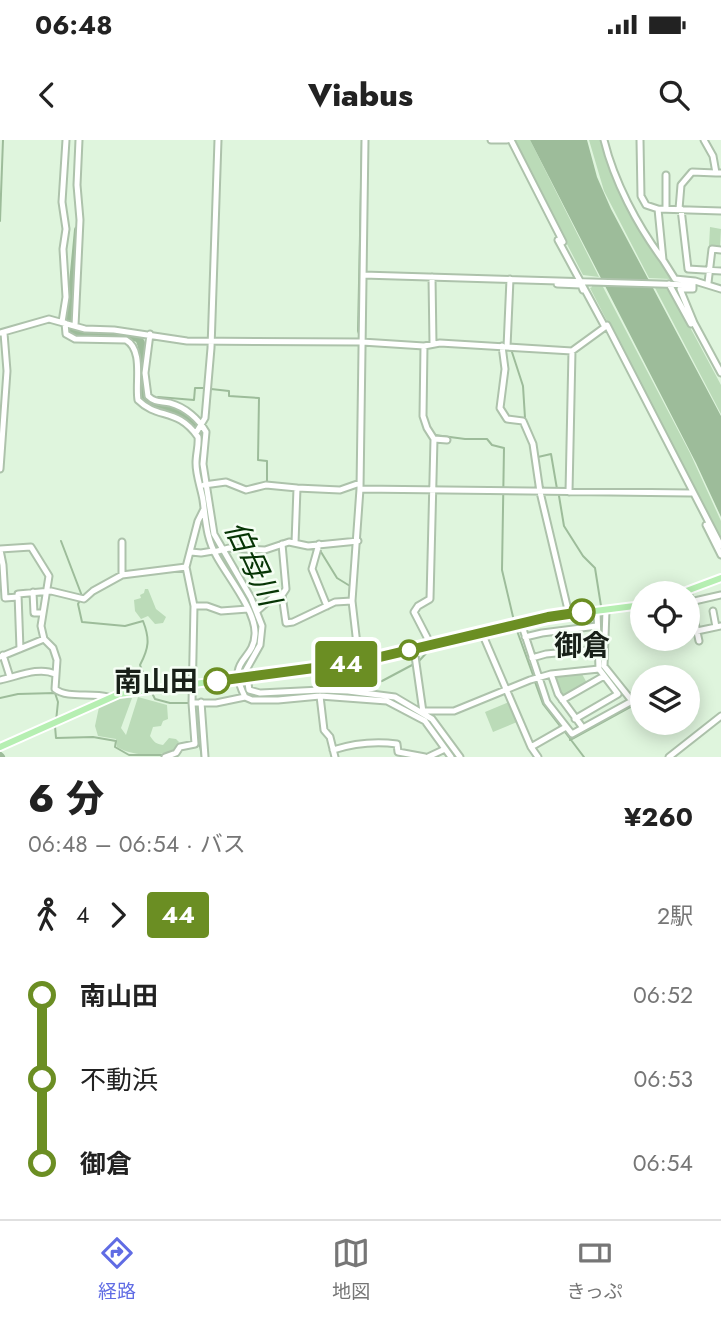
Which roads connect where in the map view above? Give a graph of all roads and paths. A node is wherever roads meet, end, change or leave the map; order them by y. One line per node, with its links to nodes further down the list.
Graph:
1 (66, 140): 30 (street)
2 (79, 140): 31 (street)
3 (218, 140): 35 (street)
4 (365, 140): 21 (street)
5 (491, 140): 6 (street)
6 (508, 140): 16 (street); 25 (street)
7 (604, 140): 18 (street)
8 (640, 140): 12 (street)
9 (704, 140): 10 (street)
10 (719, 173): 14 (street)
11 (666, 174): 13 (street)
12 (658, 209): 13 (street); 18 (street)
13 (666, 209): 14 (street)
14 (680, 209): 15 (street); 19 (street)
15 (721, 211)
16 (558, 240): 24 (street); 25 (street)
17 (721, 250): 19 (street)
18 (663, 260): 26 (street)
19 (710, 270): 20 (street); 27 (street)
20 (721, 271)
21 (362, 275): 22 (street); 36 (street)
22 (432, 277): 23 (street); 37 (street)
23 (510, 279): 24 (street); 39 (street)
24 (548, 280): 25 (street); 32 (street)
25 (583, 281): 28 (street); 32 (street); 62 (street)
26 (694, 282): 27 (street); 28 (street); 41 (street)
27 (708, 283): 29 (street)
28 (665, 284): 42 (street)
29 (721, 289)
30 (64, 323): 31 (street); 33 (street); 43 (street)
31 (75, 326): 34 (street)
32 (605, 327): 40 (street); 54 (street)
33 (2, 333): 46 (street)
34 (150, 334): 35 (street); 43 (street)
35 (212, 340): 36 (street); 43 (street)
36 (362, 342): 38 (street); 49 (street)
37 (433, 344): 38 (street); 39 (street)
38 (424, 346): 44 (street)
39 (505, 346): 40 (street); 52 (street)
40 (572, 351): 53 (street)
41 (721, 373)
42 (721, 379)
43 (199, 429): 47 (street); 48 (street)
44 (434, 439): 45 (street); 51 (street)
45 (447, 440)
46 (0, 469)
47 (207, 484): 48 (street); 50 (street); 64 (street)
48 (200, 486): 55 (street)
49 (360, 486): 50 (street); 51 (street); 57 (street)
50 (297, 488): 59 (street)
51 (432, 489): 52 (street); 96 (street)
52 (541, 492): 53 (street); 88 (street)
53 (569, 492): 54 (street)
54 (691, 493): 56 (street)
55 (204, 509): 65 (street); 66 (street)
56 (706, 525): 62 (street); 67 (street)
57 (358, 541): 61 (street); 78 (street)
58 (122, 542): 69 (street)
59 (295, 543): 60 (street); 61 (street)
60 (282, 544): 64 (street); 74 (street)
61 (319, 544): 80 (street)
62 (721, 547)
63 (0, 549): 73 (street); 76 (street)
64 (221, 549): 66 (street); 82 (street)
65 (191, 551): 66 (street); 68 (street)
66 (214, 551): 83 (street)
67 (721, 555)
68 (186, 567): 69 (street); 79 (street)
69 (122, 575): 73 (street)
70 (721, 578): 71 (main road)
71 (700, 586)
72 (33, 592): 73 (street); 76 (street); 87 (street)
73 (46, 593): 87 (street)
74 (282, 595): 80 (street); 82 (street)
75 (721, 595): 77 (street)
76 (18, 597): 97 (street)
77 (700, 600)
78 (352, 601): 80 (street); 102 (street)
79 (194, 606): 83 (street); 112 (street)
80 (327, 606)
81 (630, 607): 84 (main road)
82 (256, 609): 83 (street); 110 (street)
83 (248, 610): 109 (street)
84 (606, 610): 85 (main road); 125 (street)
85 (597, 611): 88 (main road); 90 (street)
86 (713, 611): 91 (street)
87 (43, 613): 95 (street)
88 (569, 614): 89 (main road)
89 (521, 623): 93 (main road); 94 (street)
90 (597, 626): 94 (street); 99 (street)
91 (719, 626): 92 (street)
92 (700, 630)
93 (482, 633): 96 (main road); 113 (street)
94 (525, 637): 101 (street)
95 (44, 639): 97 (street); 104 (street)
96 (431, 645): 98 (main road)
97 (20, 649): 100 (street)
98 (414, 649): 102 (main road); 121 (street)
99 (598, 649): 101 (street); 103 (street)
100 (1, 656): 107 (street)
101 (532, 658): 108 (street)
102 (359, 662): 110 (main road)
103 (599, 669): 105 (street); 106 (street)
104 (55, 674): 107 (street); 116 (street)
105 (551, 674): 108 (street); 118 (street)
106 (604, 676): 118 (street); 123 (street)
107 (10, 677): 111 (street)
108 (539, 677): 113 (street); 124 (street)
109 (236, 678): 110 (main road); 112 (main road); 117 (street)
110 (246, 678): 114 (street)
111 (0, 681)
112 (192, 684): 116 (main road); 120 (street)
113 (506, 690): 121 (street); 127 (street)
114 (368, 695): 115 (street); 121 (street)
115 (320, 696): 117 (street); 129 (street)
116 (108, 697): 126 (main road)
117 (245, 698): 119 (street)
118 (562, 700): 123 (street)
119 (201, 702): 120 (street); 131 (street)
120 (192, 703): 130 (street)
121 (422, 713): 128 (street); 134 (street)
122 (721, 716): 136 (street)
123 (575, 719): 125 (street)
124 (566, 727): 125 (street); 127 (street)
125 (583, 729)
126 (0, 747)
127 (531, 747): 135 (street)
128 (445, 749): 132 (street); 133 (street)
129 (334, 754): 132 (street)
130 (165, 757)
131 (205, 757)
132 (427, 757)
133 (452, 757)
134 (460, 757)
135 (538, 757)
136 (669, 757)

